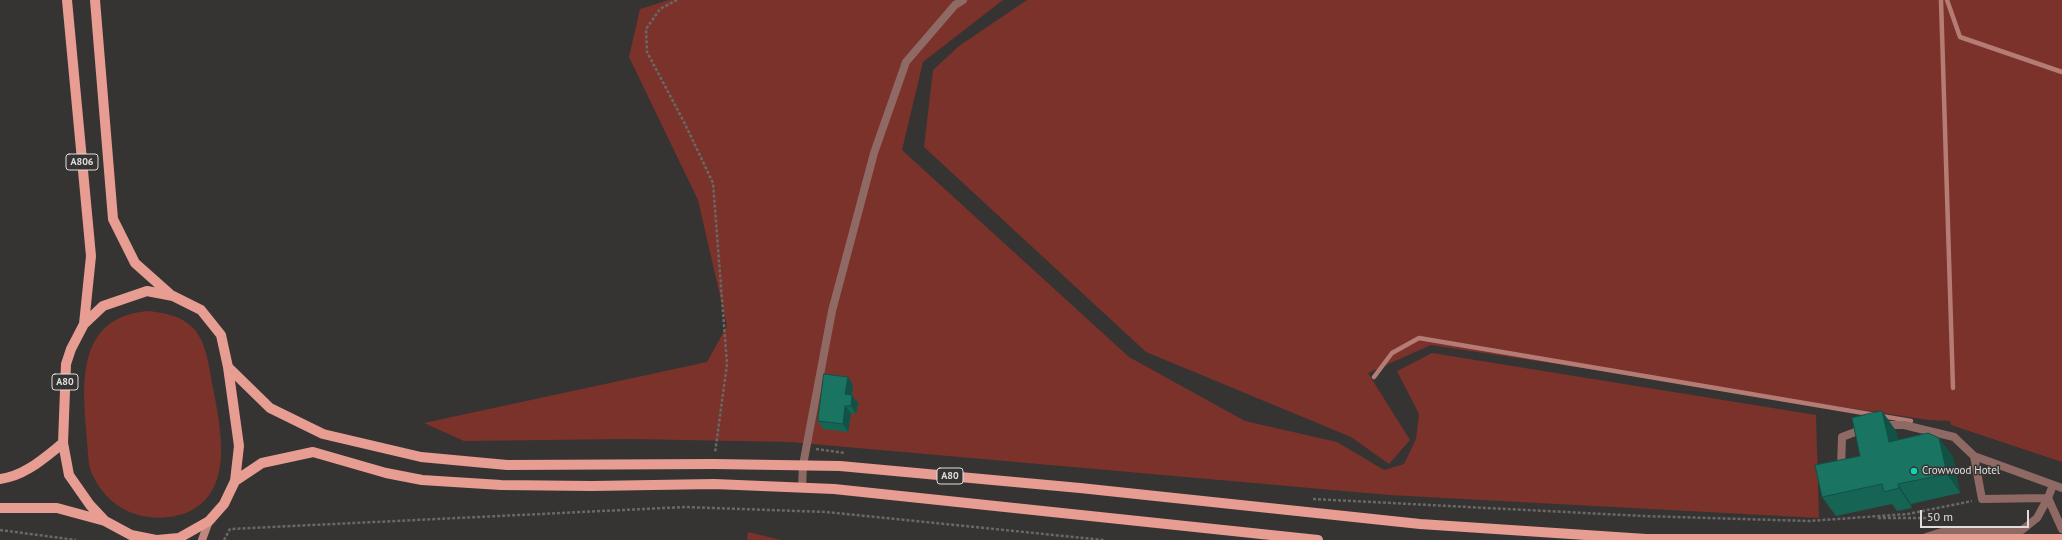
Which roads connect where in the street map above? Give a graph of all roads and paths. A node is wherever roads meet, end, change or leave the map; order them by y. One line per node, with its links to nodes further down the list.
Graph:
1 (67, 0): 6 (main road, A806)
2 (95, 0): 5 (main road, A806)
3 (677, 0): 12 (path)
4 (963, 0): 9 (lane)
5 (173, 296): 6 (main road, A80); 7 (main road, A80)
6 (84, 324): 8 (main road, A80)
7 (228, 367): 12 (main road, A80); 16 (main road, A80)
8 (63, 443): 15 (main road); 24 (main road, A80)
9 (806, 447): 10 (path); 13 (lane)
10 (852, 454)
11 (1974, 456): 14 (lane); 17 (lane); 22 (lane)
12 (714, 464): 13 (main road, A80)
13 (802, 465): 18 (lane); 29 (main road, A80)
14 (1841, 468)
15 (0, 479)
16 (234, 480): 18 (main road, A80); 25 (main road, A80)
17 (2053, 484): 19 (lane); 20 (lane)
18 (802, 488): 36 (main road, A80)
19 (2062, 488)
20 (2048, 498): 22 (lane); 26 (lane); 29 (lane)
21 (1307, 499): 22 (path)
22 (1982, 499)
23 (0, 508): 24 (main road, A80)
24 (105, 521): 28 (main road, A80)
25 (209, 521): 32 (main road, A80); 33 (street)
26 (2062, 529)
27 (0, 530): 31 (path)
28 (133, 538): 32 (main road, A80)
29 (1921, 539): 30 (main road, A80)
30 (2062, 539)
31 (76, 540)
32 (157, 540)
33 (202, 540)
34 (224, 540): 35 (path)
35 (1104, 540)
36 (1318, 540)

